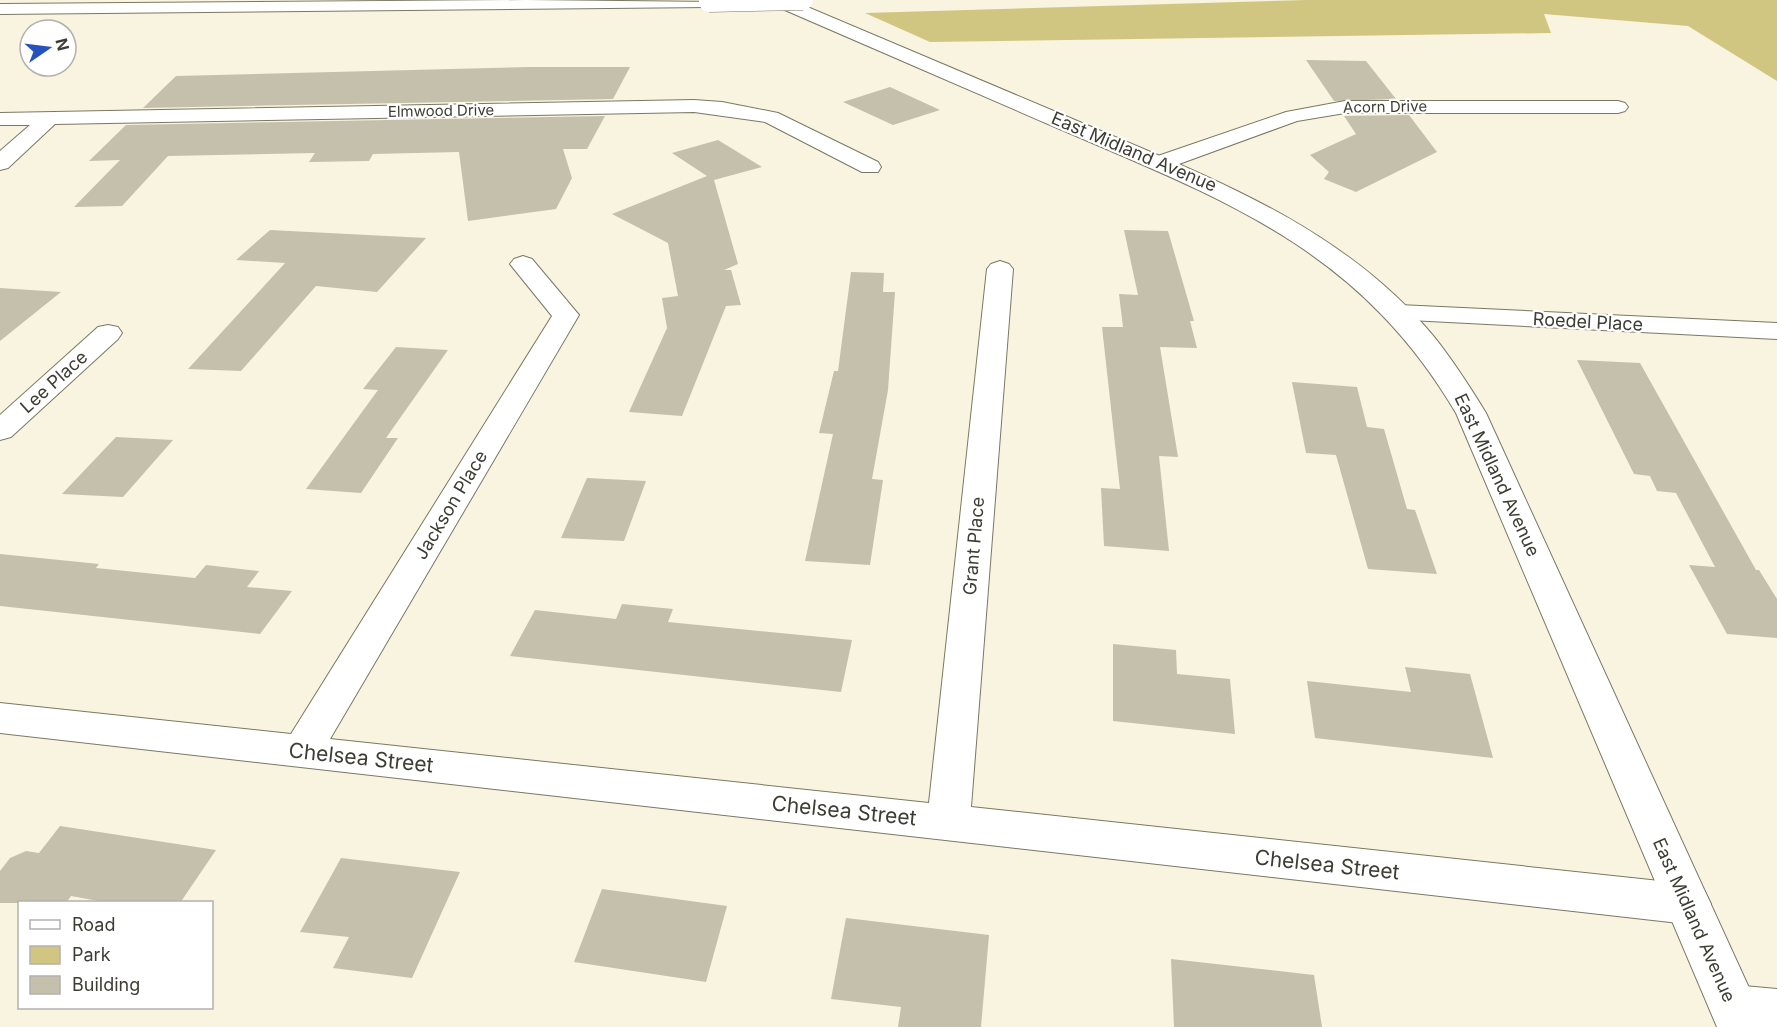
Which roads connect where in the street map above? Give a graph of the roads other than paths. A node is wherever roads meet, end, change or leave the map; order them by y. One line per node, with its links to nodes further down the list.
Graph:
1 (777, 0): 8 (main road, East Midland Avenue)
2 (803, 0): 3 (main road, bridge)
3 (0, 9)
4 (1618, 107): 8 (main road, Acorn Drive)
5 (50, 118): 6 (main road, Elmwood Drive); 7 (main road); 9 (main road, Elmwood Drive)
6 (0, 119)
7 (0, 163)
8 (1160, 163): 12 (main road, East Midland Avenue)
9 (870, 167)
10 (523, 264): 17 (main road, Jackson Place)
11 (1000, 269): 18 (main road, Grant Place)
12 (1399, 313): 13 (main road, Roedel Place); 19 (main road, East Midland Avenue)
13 (1777, 331)
14 (108, 333): 15 (main road, Lee Place)
15 (0, 431)
16 (0, 718): 17 (main road, Chelsea Street)
17 (301, 752): 18 (main road, Chelsea Street)
18 (948, 823): 19 (main road, Chelsea Street)
19 (1688, 904): 20 (main road, East Midland Avenue)
20 (1750, 1015)

